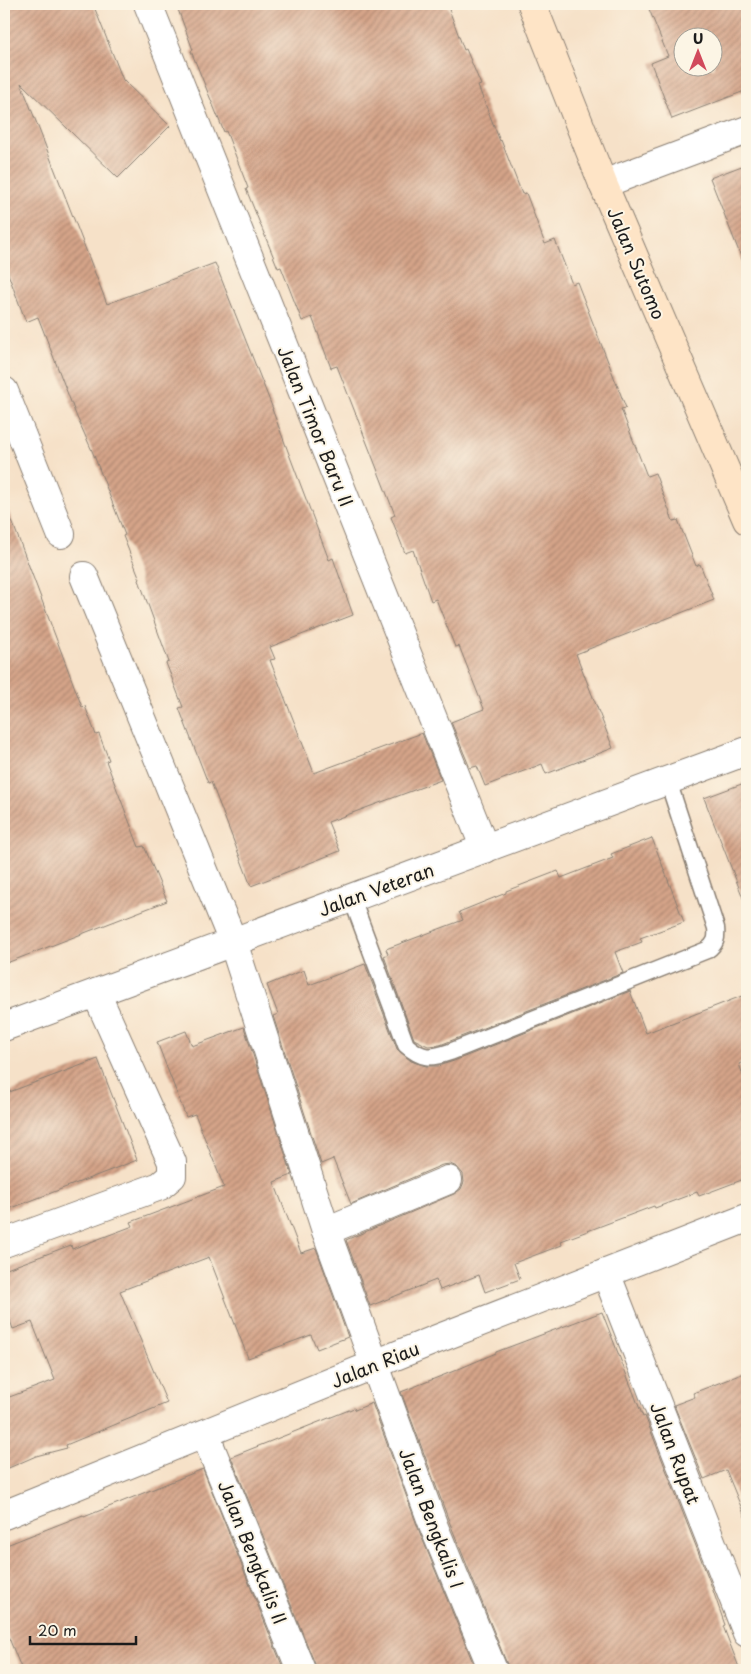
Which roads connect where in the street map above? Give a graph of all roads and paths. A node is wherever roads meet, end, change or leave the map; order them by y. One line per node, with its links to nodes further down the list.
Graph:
1 (148, 4): 11 (street, Jalan Timor Baru II)
2 (532, 4): 4 (main road, Jalan Sutomo)
3 (747, 130): 4 (street)
4 (603, 184): 6 (main road, Jalan Sutomo)
5 (4, 391): 7 (street)
6 (747, 520)
7 (61, 534)
8 (84, 576): 13 (street, Jalan Bengkalis I)
9 (747, 750): 10 (street, Jalan Veteran)
10 (668, 781): 11 (street, Jalan Veteran); 12 (lane)
11 (485, 849): 12 (street, Jalan Veteran)
12 (352, 898): 13 (street, Jalan Veteran)
13 (232, 942): 14 (street, Jalan Veteran); 18 (street, Jalan Bengkalis I)
14 (96, 993): 15 (street, Jalan Veteran); 19 (street)
15 (4, 1027)
16 (448, 1180): 18 (street)
17 (747, 1218): 20 (street, Jalan Riau)
18 (326, 1231): 21 (street, Jalan Bengkalis I)
19 (4, 1243)
20 (606, 1273): 21 (street, Jalan Riau); 24 (street, Jalan Rupat)
21 (375, 1364): 22 (street, Jalan Riau); 26 (street, Jalan Bengkalis I)
22 (205, 1434): 23 (street, Jalan Riau); 25 (street, Jalan Bengkalis II)
23 (4, 1515)
24 (747, 1633)
25 (301, 1670)
26 (492, 1670)

